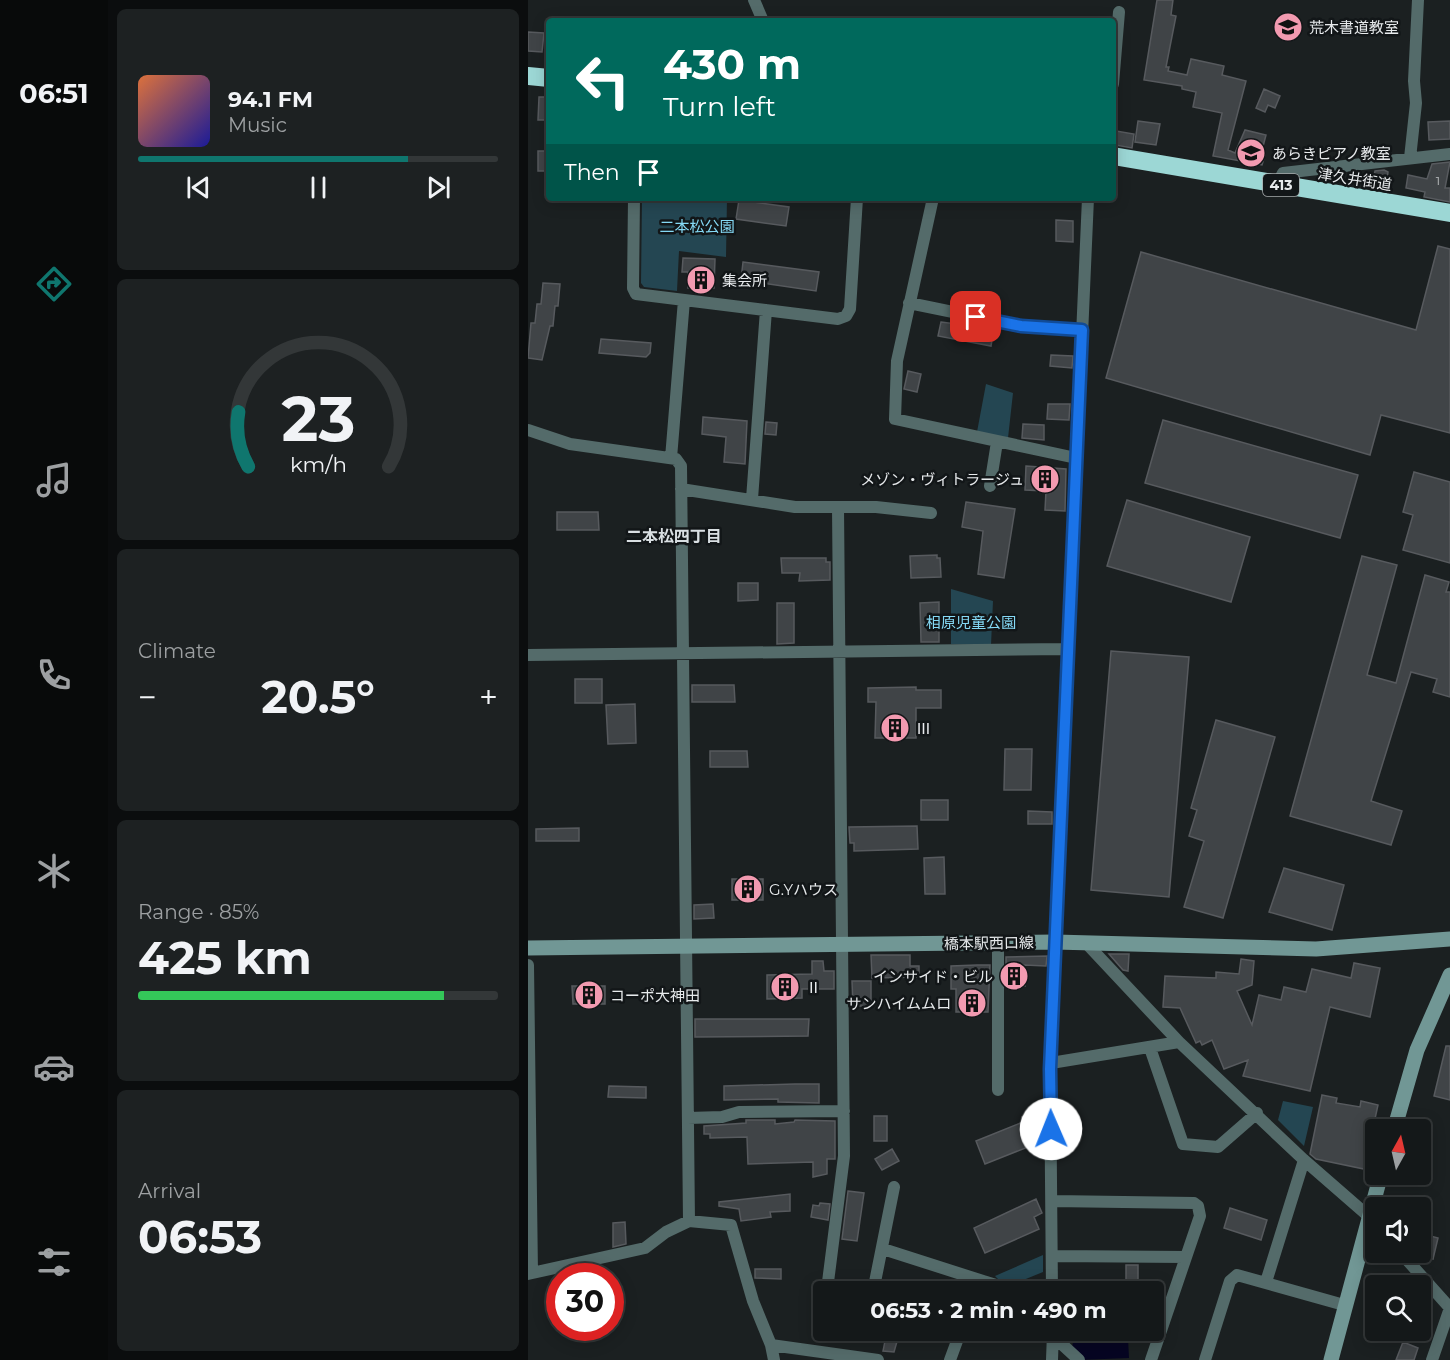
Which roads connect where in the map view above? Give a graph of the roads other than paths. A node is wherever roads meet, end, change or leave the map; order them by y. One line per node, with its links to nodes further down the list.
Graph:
1 (754, 0): 4 (street)
2 (1418, 0): 10 (street)
3 (1119, 12): 5 (street)
4 (762, 18)
5 (1116, 48)
6 (528, 76): 7 (highway)
7 (546, 78)
8 (1450, 154): 10 (street)
9 (1116, 157): 11 (highway, 津久井街道 / 413)
10 (1410, 158): 11 (street)
11 (1277, 185): 16 (highway, 津久井街道 / 413)
12 (634, 201): 17 (street)
13 (857, 201): 19 (street)
14 (932, 201): 18 (street)
15 (1088, 201): 20 (street)
16 (1450, 213)
17 (684, 300): 19 (street); 23 (street)
18 (909, 303): 20 (street); 22 (street)
19 (766, 310): 27 (street)
20 (1082, 330): 24 (street)
21 (528, 430): 23 (street)
22 (997, 442): 24 (street); 25 (street)
23 (672, 458): 26 (street)
24 (1076, 458): 30 (street)
25 (990, 486)
26 (681, 489): 27 (street); 32 (street)
27 (752, 500): 28 (street)
28 (838, 508): 29 (street); 31 (street)
29 (931, 513)
30 (1067, 649): 31 (street); 36 (street)
31 (839, 652): 32 (street); 38 (street)
32 (682, 654): 33 (street); 39 (street)
33 (528, 656)
34 (1450, 939): 37 (street, 橋本駅西口線)
35 (998, 942): 36 (street, 橋本駅西口線); 38 (street, 橋本駅西口線); 46 (street)
36 (1055, 942): 37 (street, 橋本駅西口線); 45 (street)
37 (1086, 943): 43 (street)
38 (843, 945): 39 (street, 橋本駅西口線); 47 (street)
39 (686, 946): 40 (street, 橋本駅西口線); 49 (street)
40 (528, 948)
41 (528, 965): 61 (street)
42 (1450, 975): 50 (street)
43 (1179, 1042): 44 (street); 48 (street)
44 (1150, 1048): 45 (street); 48 (street)
45 (1051, 1063): 53 (street)
46 (998, 1090)
47 (844, 1111): 49 (street); 62 (street)
48 (1257, 1113): 51 (street)
49 (688, 1118): 55 (street)
50 (1397, 1119)
51 (1304, 1160): 54 (street); 66 (street)
52 (894, 1187): 57 (street)
53 (1053, 1202): 58 (street); 59 (street)
54 (1365, 1212)
55 (689, 1221): 61 (street); 74 (street)
56 (1365, 1243): 67 (street)
57 (882, 1249): 63 (street); 64 (street)
58 (1052, 1256): 59 (street); 65 (street)
59 (1186, 1257): 70 (street)
60 (1410, 1263): 68 (street)
61 (530, 1273)
62 (828, 1281)
63 (875, 1281)
64 (967, 1281)
65 (1052, 1281)
66 (1266, 1282): 67 (street); 81 (street)
67 (1344, 1305): 82 (street)
68 (1450, 1308): 83 (street)
69 (1164, 1309): 70 (street)
70 (1168, 1309): 80 (street)
71 (957, 1341): 77 (street)
72 (1053, 1341): 78 (street)
73 (1061, 1341): 79 (street)
74 (771, 1345): 75 (street); 76 (street)
75 (774, 1360)
76 (878, 1360)
77 (950, 1360)
78 (1052, 1360)
79 (1079, 1360)
80 (1151, 1360)
81 (1205, 1360)
82 (1331, 1360)
83 (1432, 1360)

